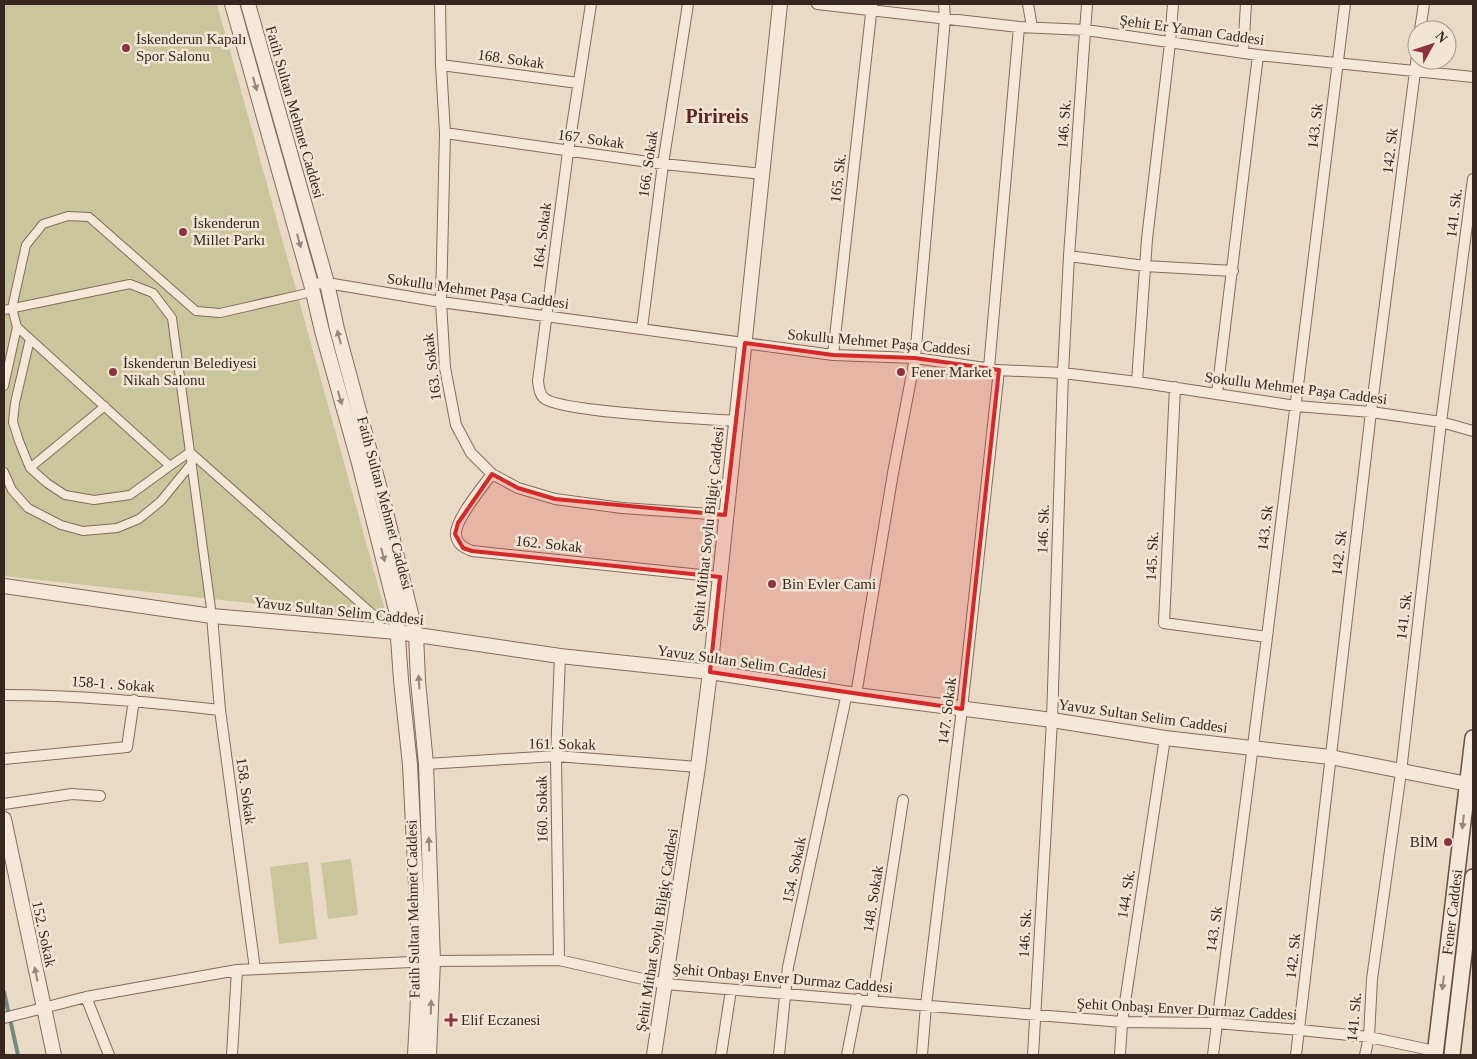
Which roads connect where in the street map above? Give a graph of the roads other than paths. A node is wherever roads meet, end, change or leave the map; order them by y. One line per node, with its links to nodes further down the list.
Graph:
1 (232, 4): 38 (street, Fatih Sultan Mehmet Caddesi, one-way to 38)
2 (248, 4): 37 (street, Fatih Sultan Mehmet Caddesi)
3 (440, 4): 24 (street, 163. Sokak)
4 (591, 4): 28 (street, 164. Sokak)
5 (688, 4): 31 (street, 166. Sokak)
6 (780, 4): 32 (street, Şehit Mithat Soylu Bilgiç Caddesi)
7 (817, 4): 15 (street, Şehit Er Yaman Caddesi)
8 (944, 4): 16 (street)
9 (1028, 4): 19 (street)
10 (1087, 4): 20 (street, 146. Sk.)
11 (1173, 4): 21 (street)
12 (1246, 4): 22 (street)
13 (1345, 4): 25 (street, 143. Sk)
14 (1424, 4): 17 (street)
15 (872, 7): 16 (street, Şehit Er Yaman Caddesi); 47 (street, 165. Sk.)
16 (945, 18): 18 (street, Şehit Er Yaman Caddesi); 48 (street, 154. Sokak)
17 (1422, 20)
18 (1019, 27): 19 (street, Şehit Er Yaman Caddesi); 49 (street, 147. Sokak)
19 (1032, 27): 20 (street, Şehit Er Yaman Caddesi)
20 (1086, 30): 21 (street, Şehit Er Yaman Caddesi); 34 (street, 146. Sk.)
21 (1170, 43): 22 (street, Şehit Er Yaman Caddesi); 35 (street)
22 (1243, 53): 23 (street, Şehit Er Yaman Caddesi)
23 (1258, 56): 25 (street, Şehit Er Yaman Caddesi); 36 (street)
24 (441, 65): 28 (street, 168. Sokak); 29 (street, 163. Sokak)
25 (1338, 65): 26 (street, Şehit Er Yaman Caddesi); 56 (street, 143. Sk)
26 (1415, 71): 27 (street, Şehit Er Yaman Caddesi); 57 (street, 142. Sk)
27 (1473, 78)
28 (578, 83): 30 (street, 164. Sokak)
29 (445, 133): 30 (street, 167. Sokak); 39 (street, 163. Sokak)
30 (568, 152): 31 (street, 167. Sokak); 42 (street, 164. Sokak)
31 (663, 164): 32 (street, 167. Sokak); 44 (street, 166. Sokak)
32 (763, 174): 46 (street, Şehit Mithat Soylu Bilgiç Caddesi)
33 (1473, 178): 59 (street, 141. Sk.)
34 (1069, 256): 35 (street); 50 (street, 146. Sk.)
35 (1145, 266): 36 (street); 51 (street)
36 (1233, 271): 54 (street)
37 (327, 284): 38 (street, Sokullu Mehmet Paşa Caddesi); 39 (street, Sokullu Mehmet Paşa Caddesi); 73 (street, Fatih Sultan Mehmet Caddesi, one-way to 37)
38 (312, 288): 40 (street); 72 (street, Fatih Sultan Mehmet Caddesi, one-way to 72)
39 (441, 302): 42 (street, Sokullu Mehmet Paşa Caddesi); 66 (street, 163. Sokak)
40 (12, 308): 41 (street); 43 (street); 61 (street)
41 (4, 310)
42 (548, 317): 44 (street, Sokullu Mehmet Paşa Caddesi); 58 (street, 164. Sokak)
43 (18, 327): 45 (street); 52 (street)
44 (642, 328): 46 (street, Sokullu Mehmet Paşa Caddesi)
45 (30, 339): 55 (street); 64 (street)
46 (745, 343): 47 (street, Sokullu Mehmet Paşa Caddesi); 58 (street, Şehit Mithat Soylu Bilgiç Caddesi)
47 (833, 355): 48 (street, Sokullu Mehmet Paşa Caddesi)
48 (915, 358): 49 (street, Sokullu Mehmet Paşa Caddesi); 78 (street, 154. Sokak)
49 (994, 369): 50 (street, Sokullu Mehmet Paşa Caddesi); 80 (street, 147. Sokak)
50 (1062, 373): 51 (street, Sokullu Mehmet Paşa Caddesi); 82 (street, 146. Sk.)
51 (1138, 382): 53 (street, Sokullu Mehmet Paşa Caddesi)
52 (4, 386)
53 (1175, 387): 54 (street, Sokullu Mehmet Paşa Caddesi); 74 (street, 145. Sk.)
54 (1217, 393): 56 (street, Sokullu Mehmet Paşa Caddesi)
55 (104, 406): 63 (street); 64 (street)
56 (1296, 406): 57 (street, Sokullu Mehmet Paşa Caddesi); 74 (street, 143. Sk)
57 (1371, 412): 59 (street, Sokullu Mehmet Paşa Caddesi); 87 (street, 142. Sk)
58 (735, 421): 67 (street, Şehit Mithat Soylu Bilgiç Caddesi)
59 (1441, 422): 60 (street, Sokullu Mehmet Paşa Caddesi); 91 (street, 141. Sk.)
60 (1473, 431)
61 (190, 452): 62 (street); 63 (street); 71 (street)
62 (192, 463): 65 (street); 70 (street)
63 (170, 466): 64 (street)
64 (30, 468)
65 (4, 472)
66 (492, 474): 67 (street, 163. Sokak); 68 (street, 162. Sokak)
67 (725, 515): 68 (street, Şehit Mithat Soylu Bilgiç Caddesi)
68 (720, 577): 76 (street, Şehit Mithat Soylu Bilgiç Caddesi)
69 (4, 586): 70 (street, Yavuz Sultan Selim Caddesi)
70 (212, 616): 71 (street, Yavuz Sultan Selim Caddesi); 81 (street, 158. Sokak)
71 (382, 630): 72 (street, Yavuz Sultan Selim Caddesi)
72 (397, 632): 73 (street, Yavuz Sultan Selim Caddesi); 100 (street, Fatih Sultan Mehmet Caddesi)
73 (416, 634): 75 (street, Yavuz Sultan Selim Caddesi); 89 (street, Fatih Sultan Mehmet Caddesi, one-way to 73)
74 (1267, 637): 85 (street, 143. Sk)
75 (560, 656): 76 (street, Yavuz Sultan Selim Caddesi); 86 (street, 160. Sokak)
76 (710, 672): 78 (street, Yavuz Sultan Selim Caddesi); 90 (street, Şehit Mithat Soylu Bilgiç Caddesi)
77 (4, 694): 79 (street, 158-1 . Sokak)
78 (851, 694): 80 (street, Yavuz Sultan Selim Caddesi); 105 (street, 154. Sokak)
79 (134, 700): 81 (street, 158-1 . Sokak); 88 (street)
80 (962, 709): 82 (street, Yavuz Sultan Selim Caddesi); 109 (street, 147. Sokak)
81 (220, 710): 101 (street, 158. Sokak)
82 (1052, 720): 83 (street, Yavuz Sultan Selim Caddesi); 111 (street, 146. Sk.)
83 (1166, 738): 85 (street, Yavuz Sultan Selim Caddesi); 113 (street, 144. Sk.)
84 (1473, 738): 92 (main road, Fener Caddesi)
85 (1253, 747): 87 (street, Yavuz Sultan Selim Caddesi); 114 (street, 143. Sk)
86 (556, 756): 89 (street, 161. Sokak); 90 (street, 161. Sokak); 99 (street, 160. Sokak)
87 (1330, 757): 91 (street, Yavuz Sultan Selim Caddesi); 115 (street, 142. Sk)
88 (4, 759)
89 (426, 764): 100 (street, Fatih Sultan Mehmet Caddesi, one-way to 89)
90 (698, 767): 103 (street, Şehit Mithat Soylu Bilgiç Caddesi)
91 (1401, 772): 92 (street, Yavuz Sultan Selim Caddesi); 116 (street, 141. Sk.)
92 (1470, 784): 117 (main road, Fener Caddesi, one-way to 117)
93 (100, 796): 95 (street)
94 (903, 800): 108 (street, 148. Sokak)
95 (4, 804)
96 (4, 819): 110 (street, 152. Sokak, one-way to 96)
97 (1473, 877): 98 (main road, Fener Caddesi)
98 (1471, 916): 133 (main road, Fener Caddesi)
99 (559, 960): 100 (street, Şehit Onbaşı Enver Durmaz Caddesi); 103 (street, Şehit Onbaşı Enver Durmaz Caddesi)
100 (426, 962): 101 (street, Şehit Onbaşı Enver Durmaz Caddesi); 121 (street, Fatih Sultan Mehmet Caddesi); 122 (street, Fatih Sultan Mehmet Caddesi, one-way to 100)
101 (255, 969): 102 (street, Şehit Onbaşı Enver Durmaz Caddesi)
102 (237, 970): 106 (street, Şehit Onbaşı Enver Durmaz Caddesi); 120 (street)
103 (665, 984): 104 (street, Şehit Onbaşı Enver Durmaz Caddesi); 123 (street, Şehit Mithat Soylu Bilgiç Caddesi)
104 (731, 990): 105 (street, Şehit Onbaşı Enver Durmaz Caddesi); 124 (street)
105 (786, 994): 107 (street, Şehit Onbaşı Enver Durmaz Caddesi); 125 (street, 154. Sokak)
106 (86, 996): 110 (street, Şehit Onbaşı Enver Durmaz Caddesi); 119 (street)
107 (858, 1000): 108 (street, Şehit Onbaşı Enver Durmaz Caddesi); 126 (street)
108 (872, 1001): 109 (street, Şehit Onbaşı Enver Durmaz Caddesi)
109 (926, 1005): 111 (street, Şehit Onbaşı Enver Durmaz Caddesi); 127 (street, 147. Sokak)
110 (43, 1008): 112 (street, Şehit Onbaşı Enver Durmaz Caddesi); 118 (street, 152. Sokak)
111 (1035, 1014): 113 (street, Şehit Onbaşı Enver Durmaz Caddesi); 128 (street, 146. Sk.)
112 (4, 1018)
113 (1122, 1022): 114 (street, Şehit Onbaşı Enver Durmaz Caddesi); 129 (street, 144. Sk.)
114 (1216, 1023): 115 (street, Şehit Onbaşı Enver Durmaz Caddesi); 130 (street, 143. Sk)
115 (1300, 1030): 116 (street, Şehit Onbaşı Enver Durmaz Caddesi); 131 (street, 142. Sk)
116 (1369, 1037): 117 (street, Şehit Onbaşı Enver Durmaz Caddesi); 132 (street, 141. Sk.)
117 (1435, 1053)
118 (54, 1055)
119 (109, 1055)
120 (232, 1055)
121 (415, 1055)
122 (429, 1055)
123 (654, 1055)
124 (721, 1055)
125 (779, 1055)
126 (847, 1055)
127 (922, 1055)
128 (1032, 1055)
129 (1120, 1055)
130 (1213, 1055)
131 (1296, 1055)
132 (1365, 1055)
133 (1452, 1055)

